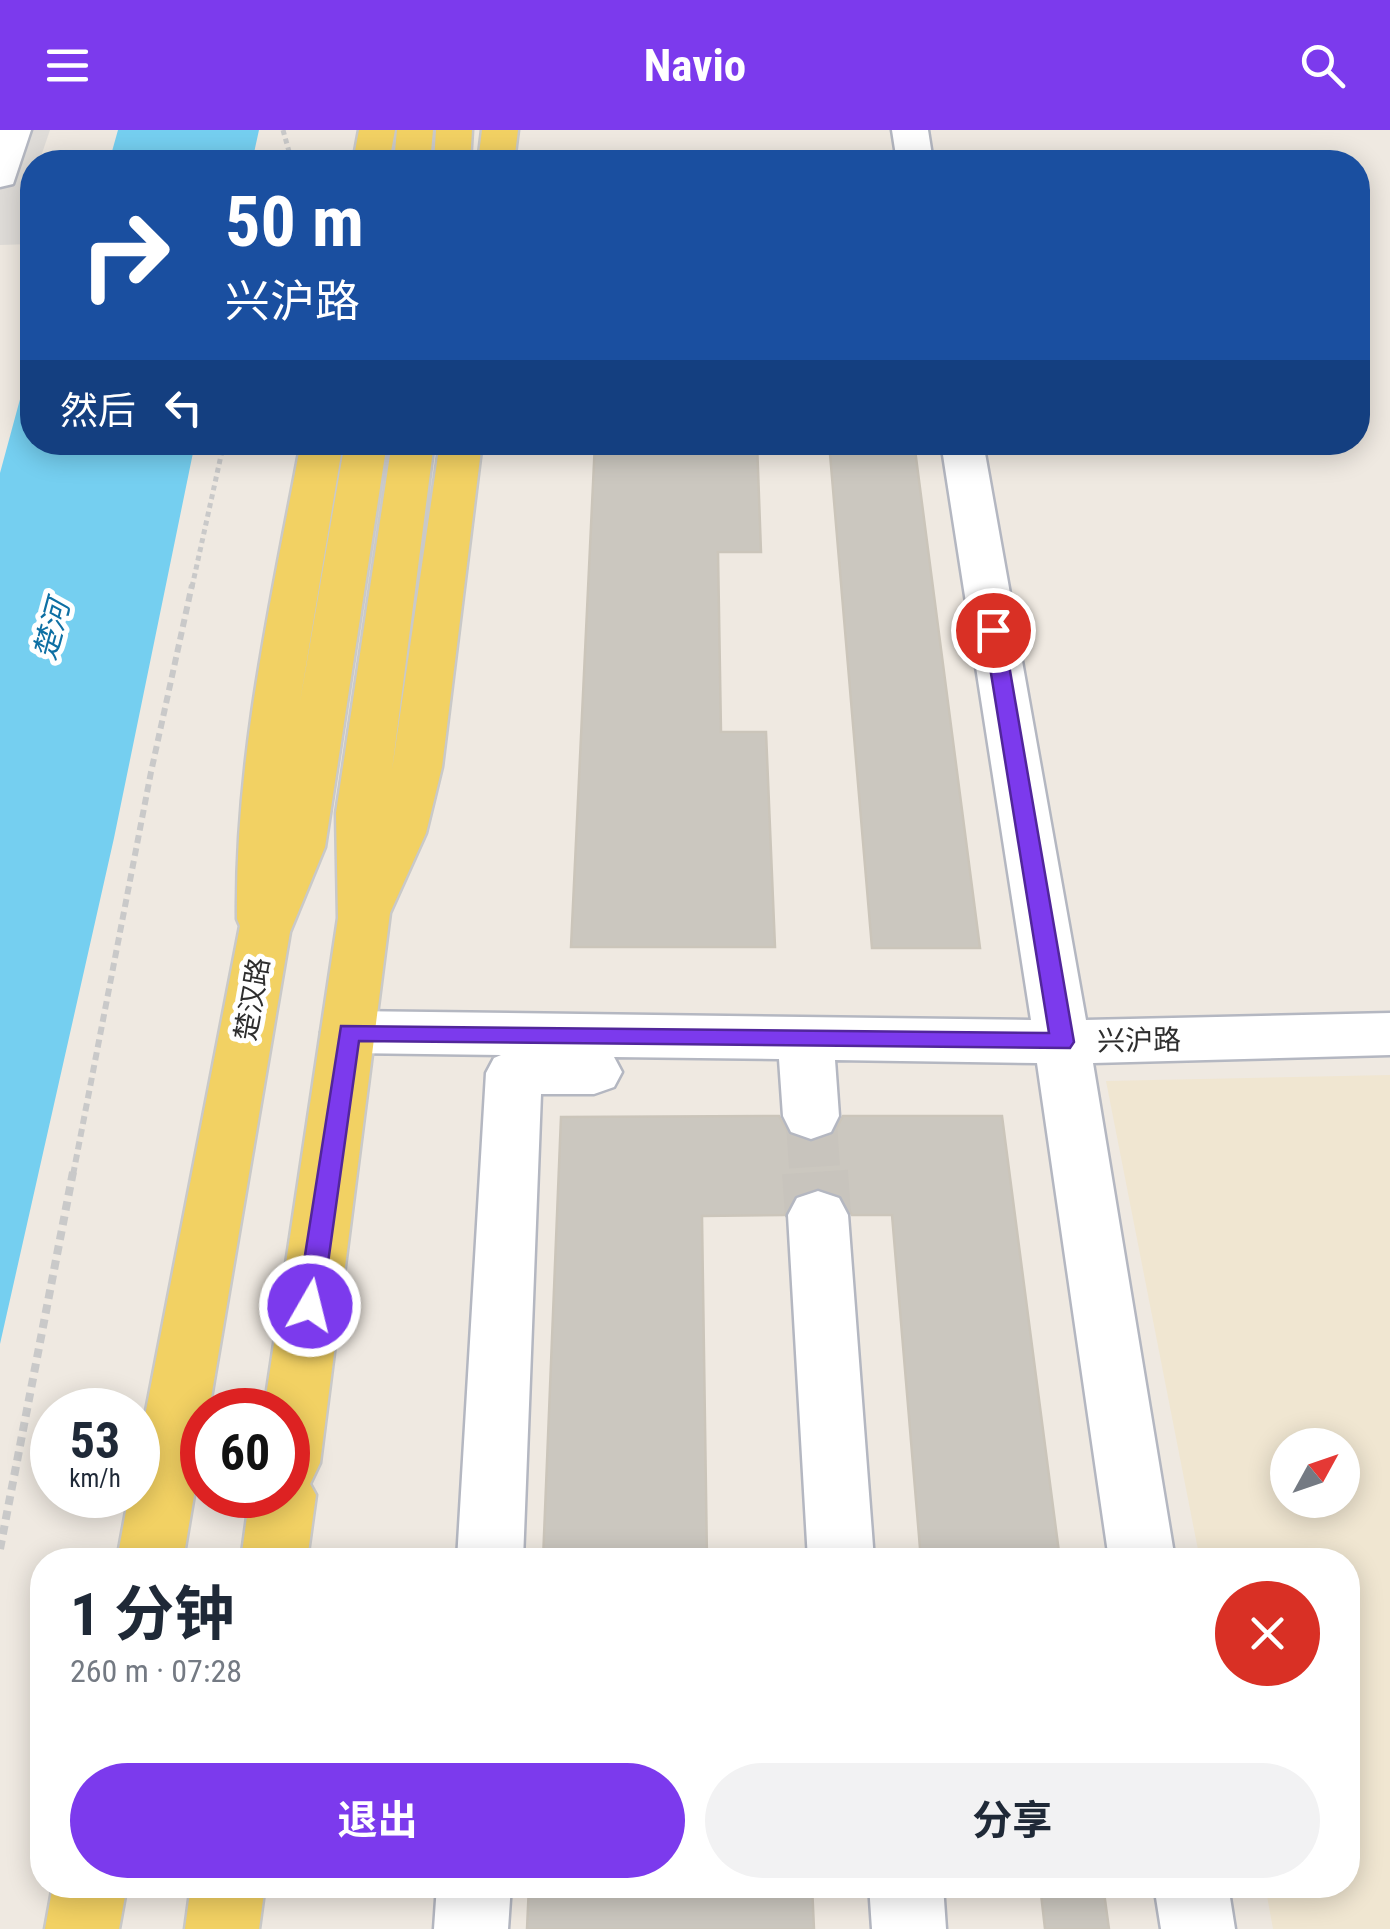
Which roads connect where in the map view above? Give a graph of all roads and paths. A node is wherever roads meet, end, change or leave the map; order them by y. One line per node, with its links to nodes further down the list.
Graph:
1 (13, 130): 2 (street)
2 (0, 176)
3 (221, 455): 23 (path)
4 (320, 455): 10 (main road)
5 (364, 455): 10 (main road, 楚汉路)
6 (412, 455): 9 (main road)
7 (459, 455): 9 (main road)
8 (964, 455): 13 (street)
9 (364, 918): 11 (main road)
10 (264, 932): 18 (main road, 楚汉路)
11 (349, 1032): 14 (street, 兴沪路); 16 (main road)
12 (1390, 1034): 13 (street, 兴沪路)
13 (1062, 1042): 14 (street, 兴沪路); 22 (street)
14 (808, 1075): 20 (street)
15 (818, 1215): 21 (street)
16 (298, 1388)
17 (280, 1518): 19 (main road)
18 (152, 1548)
19 (276, 1548)
20 (491, 1548)
21 (840, 1548)
22 (1140, 1548)
23 (0, 1549)
24 (88, 1898): 29 (main road)
25 (226, 1898): 30 (main road)
26 (473, 1898): 31 (street)
27 (907, 1898): 32 (street)
28 (1193, 1898): 33 (street)
29 (82, 1929)
30 (222, 1929)
31 (471, 1929)
32 (909, 1929)
33 (1198, 1929)

